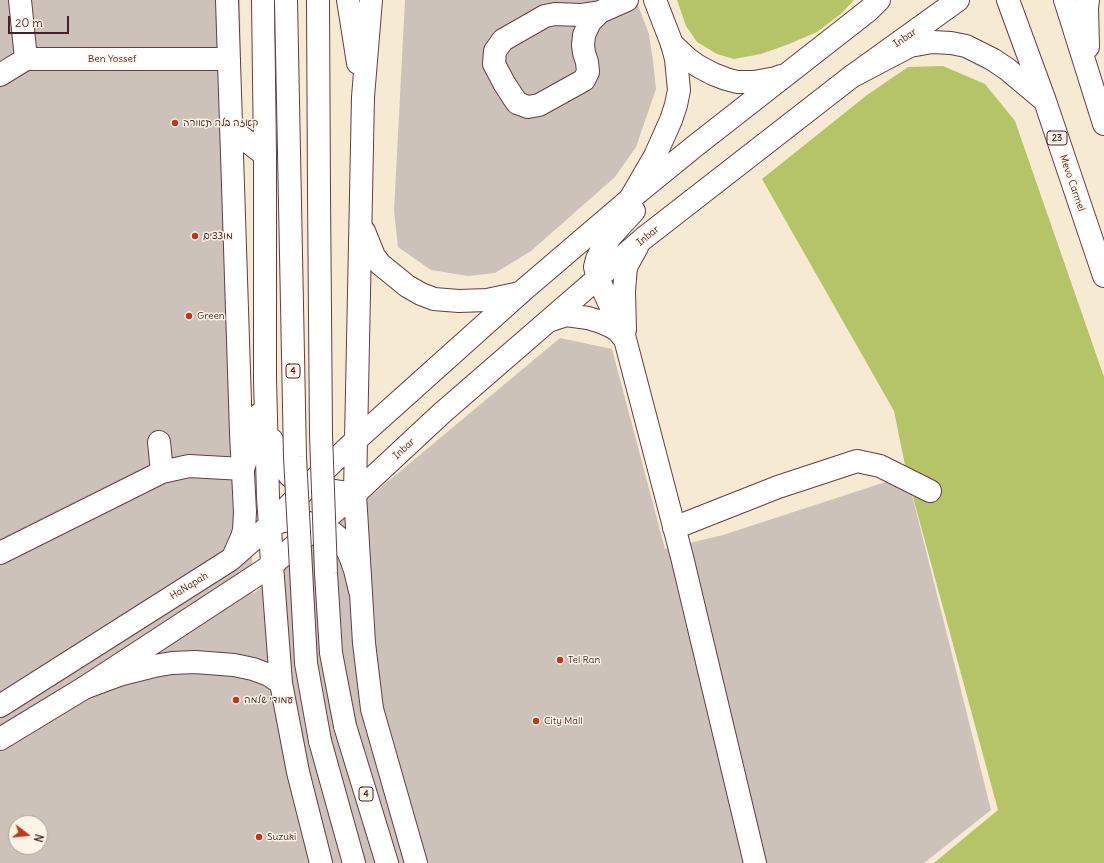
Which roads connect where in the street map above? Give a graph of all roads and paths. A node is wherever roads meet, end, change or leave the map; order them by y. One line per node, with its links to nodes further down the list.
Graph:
1 (20, 0): 17 (main road)
2 (227, 0): 18 (main road)
3 (263, 0): 28 (main road)
4 (286, 0): 58 (main road, 4, bridge)
5 (318, 0): 59 (main road, 4, bridge)
6 (348, 0): 23 (main road)
7 (371, 0): 23 (main road)
8 (627, 0): 15 (main road)
9 (655, 0): 16 (main road)
10 (879, 0): 19 (main road)
11 (958, 0): 22 (main road, Inbar)
12 (1008, 0): 24 (main road, Mevo Carmel / 23)
13 (1065, 0): 20 (main road)
14 (1088, 0): 20 (main road)
15 (600, 12): 15 (main road)
16 (672, 44): 19 (main road); 29 (main road)
17 (26, 59): 18 (main road, Ben Yossef); 21 (main road)
18 (229, 59): 26 (main road)
19 (794, 68): 27 (main road)
20 (1088, 73): 25 (main road)
21 (0, 75)
22 (850, 77): 24 (main road); 31 (main road, Inbar)
23 (363, 97): 30 (main road)
24 (1045, 101): 32 (main road, Mevo Carmel / 23)
25 (1104, 124)
26 (231, 129): 28 (main road); 41 (main road)
27 (695, 146): 29 (main road); 33 (main road)
28 (265, 155): 37 (main road)
29 (630, 198): 34 (main road)
30 (361, 219): 34 (main road); 39 (main road)
31 (644, 238): 33 (main road, Inbar); 36 (main road)
32 (1104, 276)
33 (598, 278): 35 (main road, Inbar); 36 (main road)
34 (520, 293): 39 (main road)
35 (551, 320): 36 (main road); 45 (main road, Inbar)
36 (625, 339): 48 (main road)
37 (265, 379): 38 (main road); 41 (main road)
38 (267, 419): 43 (main road); 46 (main road)
39 (356, 440): 43 (main road, HaNapah); 45 (main road)
40 (159, 442): 42 (main road)
41 (243, 469): 42 (main road); 50 (main road)
42 (162, 472): 49 (main road)
43 (310, 484): 45 (main road); 46 (main road, HaNapah)
44 (930, 491): 48 (main road)
45 (355, 494): 47 (main road); 52 (main road)
46 (270, 525): 47 (main road); 50 (main road, HaNapah); 51 (main road)
47 (318, 526): 51 (main road); 52 (main road)
48 (674, 528): 61 (main road)
49 (0, 553)
50 (230, 560): 55 (main road, HaNapah)
51 (272, 565): 53 (main road); 54 (main road)
52 (360, 591): 60 (main road)
53 (281, 683): 54 (main road); 57 (main road)
54 (84, 688): 56 (main road)
55 (0, 706)
56 (0, 739)
57 (321, 863)
58 (354, 863)
59 (387, 863)
60 (416, 863)
61 (755, 863)

